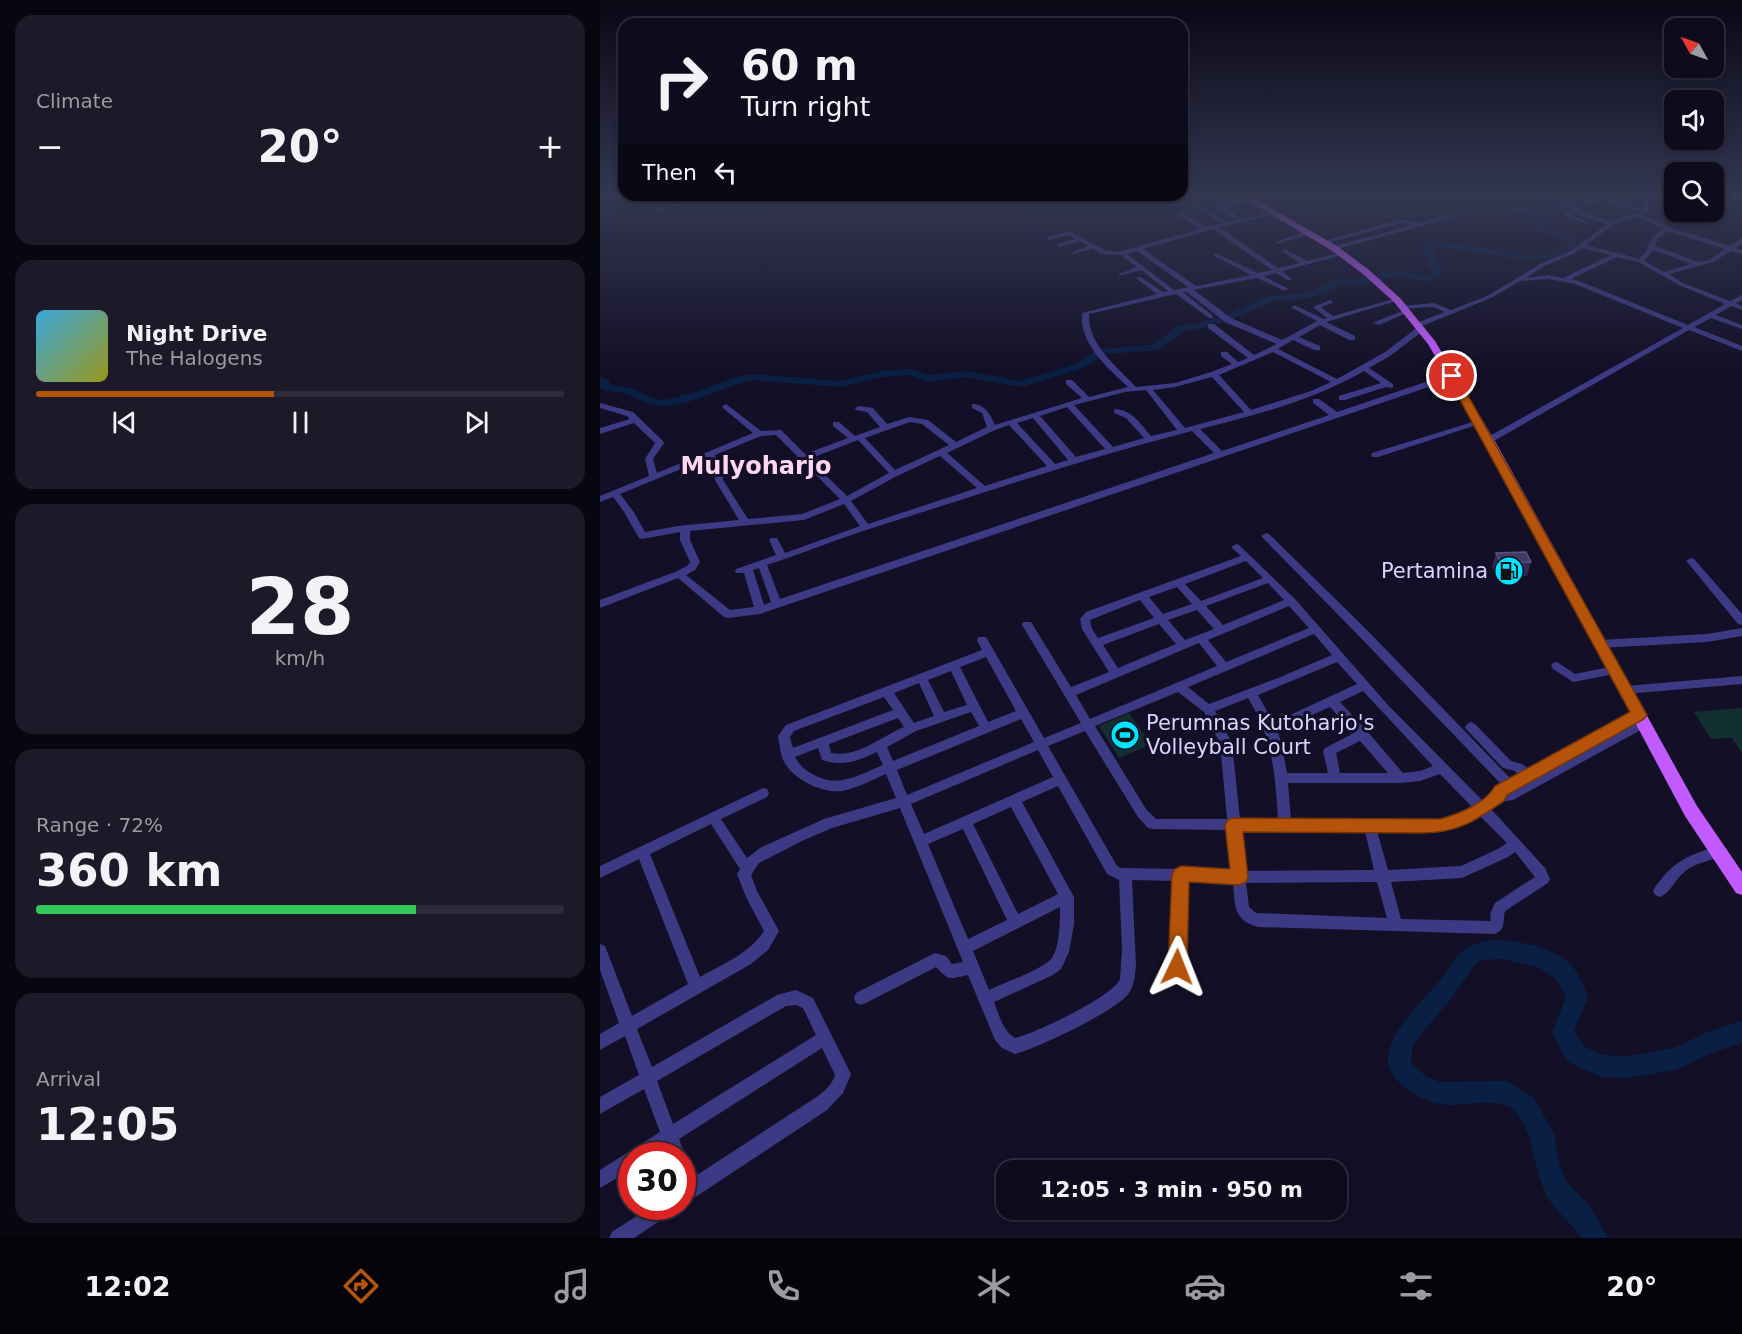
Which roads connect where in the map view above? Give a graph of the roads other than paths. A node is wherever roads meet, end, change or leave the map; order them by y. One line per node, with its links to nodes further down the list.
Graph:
1 (1124, 255): 17 (street)
2 (1146, 255): 26 (street)
3 (1216, 255): 21 (street)
4 (1255, 255): 18 (street)
5 (1291, 255): 15 (street)
6 (1340, 255): 15 (street)
7 (1344, 255): 34 (main road)
8 (1564, 255): 25 (street)
9 (1617, 255): 24 (street)
10 (1621, 255): 14 (street)
11 (1646, 255): 14 (street)
12 (1671, 255): 16 (street)
13 (1718, 255): 16 (street)
14 (1640, 261): 19 (street)
15 (1305, 264): 18 (street)
16 (1699, 266): 19 (street)
17 (1142, 268): 20 (street); 28 (street)
18 (1276, 270): 21 (street); 23 (street)
19 (1663, 274): 33 (street)
20 (1120, 275)
21 (1256, 276): 26 (street); 27 (street)
22 (1139, 278): 29 (street)
23 (1289, 279)
24 (1565, 279): 25 (street); 46 (street)
25 (1511, 283): 37 (street)
26 (1191, 289): 28 (street); 50 (street)
27 (1285, 289)
28 (1175, 291): 29 (street); 40 (street)
29 (1161, 294): 65 (street)
30 (1322, 295): 32 (street)
31 (1742, 297): 33 (street)
32 (1330, 302): 38 (street); 41 (street)
33 (1731, 304): 36 (street); 39 (street)
34 (1402, 306): 37 (street); 38 (street); 43 (street); 45 (main road)
35 (1294, 307): 42 (street)
36 (1742, 308)
37 (1452, 313): 45 (street)
38 (1347, 315): 41 (street)
39 (1710, 315): 46 (street); 47 (street)
40 (1211, 316)
41 (1333, 319): 42 (street)
42 (1321, 322): 48 (street); 49 (street)
43 (1377, 323)
44 (1211, 326): 55 (street)
45 (1420, 327): 57 (street); 59 (main road)
46 (1689, 327): 53 (street); 92 (street)
47 (1742, 327)
48 (1292, 337): 50 (street); 51 (street)
49 (1352, 338)
50 (1282, 343): 52 (street)
51 (1317, 348)
52 (1273, 349): 55 (street); 61 (street)
53 (1742, 349)
54 (1224, 354): 56 (street)
55 (1253, 358): 56 (street)
56 (1238, 365): 58 (street)
57 (1366, 369): 61 (street); 62 (street)
58 (1214, 374): 63 (street); 77 (street)
59 (1452, 376): 66 (street); 82 (main road)
60 (1069, 382): 68 (street)
61 (1337, 382): 64 (street)
62 (1387, 384): 66 (street); 67 (street)
63 (1147, 387): 65 (street); 87 (street)
64 (1328, 387): 67 (street); 77 (street)
65 (1133, 388): 68 (street)
66 (1400, 393): 75 (street)
67 (1342, 398): 75 (street)
68 (1087, 399): 70 (street)
69 (1316, 401): 79 (street)
70 (1069, 404): 78 (street); 94 (street)
71 (600, 405): 80 (street)
72 (726, 406): 89 (street)
73 (975, 406): 86 (street)
74 (859, 408): 84 (street)
75 (1355, 408): 79 (street)
76 (1117, 411): 91 (street)
77 (1249, 413): 85 (street)
78 (1034, 414): 81 (street); 100 (street)
79 (1335, 415): 97 (street)
80 (634, 420): 88 (street); 103 (street)
81 (1011, 422): 86 (street); 101 (street)
82 (1479, 423): 92 (main road); 98 (street)
83 (836, 424): 90 (street)
84 (884, 426): 90 (street); 93 (street)
85 (1193, 427): 87 (street); 97 (street)
86 (992, 428): 93 (street)
87 (1182, 430): 91 (street)
88 (600, 431)
89 (759, 434): 96 (street); 99 (street)
90 (856, 437): 99 (street); 102 (street)
91 (1149, 439): 94 (street)
92 (1489, 440): 135 (main road)
93 (955, 446): 95 (street)
94 (1111, 450): 100 (street)
95 (942, 453): 102 (street); 104 (street)
96 (710, 454): 103 (street); 108 (street)
97 (1220, 454): 124 (street)
98 (1375, 454)
99 (803, 458): 107 (street)
100 (1074, 461): 101 (street)
101 (1053, 467): 104 (street)
102 (894, 474): 107 (street)
103 (653, 476): 105 (street)
104 (983, 489): 109 (street)
105 (614, 493): 106 (street); 110 (street)
106 (600, 499)
107 (846, 500): 108 (street); 109 (street)
108 (745, 522): 110 (street)
109 (866, 527): 114 (street)
110 (685, 529): 118 (street)
111 (1266, 536): 175 (street)
112 (774, 540): 114 (street)
113 (1236, 547): 115 (street)
114 (782, 557): 117 (street)
115 (1248, 557): 119 (street); 120 (street)
116 (1691, 561): 128 (street)
117 (762, 564): 124 (street); 126 (street)
118 (679, 574): 123 (street); 126 (street)
119 (1270, 579): 122 (street); 125 (street)
120 (1178, 582): 121 (street); 125 (street)
121 (1142, 596): 127 (street); 134 (street)
122 (1291, 601): 130 (street); 131 (street)
123 (600, 603)
124 (777, 604): 126 (street)
125 (1199, 605): 127 (street); 130 (street)
126 (760, 610)
127 (1161, 619): 134 (street); 136 (street)
128 (1742, 621)
129 (1027, 625): 149 (street)
130 (1221, 630): 133 (street)
131 (1314, 630): 137 (street); 140 (street)
132 (1742, 632): 135 (street)
133 (1201, 638): 136 (street); 140 (street)
134 (1096, 643): 142 (street)
135 (1600, 644): 141 (main road)
136 (1183, 645): 142 (street)
137 (1338, 657): 145 (street); 150 (street)
138 (954, 666): 143 (street); 152 (street); 155 (street)
139 (1557, 666): 141 (street)
140 (1225, 668): 146 (street)
141 (1615, 670): 147 (main road)
142 (1115, 672): 149 (street)
143 (922, 679): 148 (street); 156 (street)
144 (1742, 680): 147 (street)
145 (1364, 686): 151 (street); 169 (street)
146 (1180, 687): 153 (street); 159 (street)
147 (1626, 690): 157 (main road)
148 (887, 692): 154 (street); 167 (street)
149 (1069, 693): 159 (street)
150 (1251, 693): 153 (street); 158 (street)
151 (1332, 701): 158 (street); 163 (street)
152 (974, 707): 156 (street); 162 (street)
153 (1208, 709): 182 (street)
154 (901, 712): 161 (street); 164 (street)
155 (1023, 713): 162 (street); 165 (street)
156 (941, 718): 161 (street)
157 (1641, 719): 170 (street); 188 (main road)
158 (1270, 724): 172 (street)
159 (1090, 725): 165 (street); 182 (street)
160 (1471, 727): 170 (street)
161 (911, 728): 166 (street)
162 (986, 729): 168 (street)
163 (1363, 735): 171 (street); 173 (street)
164 (822, 742): 166 (street); 167 (street)
165 (1041, 744): 174 (street); 177 (street)
166 (881, 746): 168 (street)
167 (787, 755): 168 (street)
168 (888, 768): 177 (street)
169 (1442, 768): 173 (street); 179 (street)
170 (1535, 774): 175 (street)
171 (1335, 777): 172 (street); 173 (street)
172 (1281, 778): 183 (street)
173 (1400, 778)
174 (1060, 780): 178 (street); 191 (street)
175 (1512, 789): 179 (street)
176 (764, 793): 180 (street)
177 (904, 801): 185 (street); 189 (street)
178 (1015, 802): 181 (street); 197 (street)
179 (1481, 808): 184 (street); 186 (street)
180 (713, 817): 187 (street); 189 (street)
181 (966, 822): 185 (street); 198 (street)
182 (1233, 825): 183 (street); 194 (street)
183 (1285, 826): 184 (street)
184 (1370, 826): 193 (street)
185 (921, 841): 200 (street)
186 (1516, 844): 193 (street); 199 (street)
187 (642, 851): 190 (street); 205 (street)
188 (1718, 852): 195 (main road); 196 (street)
189 (746, 868): 205 (street)
190 (600, 872)
191 (1125, 873): 192 (street); 207 (street)
192 (1181, 874): 194 (street); 203 (street)
193 (1383, 876): 194 (street); 199 (street)
194 (1239, 877): 199 (street)
195 (1742, 887)
196 (1660, 891)
197 (1067, 897): 198 (street); 207 (street)
198 (1016, 922): 200 (street)
199 (1395, 924)
200 (964, 948): 202 (street)
201 (600, 951): 204 (street)
202 (972, 967): 206 (street); 207 (street)
203 (1177, 967)
204 (604, 978): 208 (street)
205 (697, 987): 208 (street)
206 (861, 998)
207 (985, 999)
208 (627, 1027): 210 (street); 211 (street)
209 (825, 1038): 211 (street); 213 (street); 218 (street)
210 (600, 1042)
211 (648, 1079): 212 (street); 213 (street)
212 (600, 1107)
213 (669, 1134): 214 (street); 215 (street)
214 (657, 1142)
215 (672, 1142)
216 (618, 1168): 217 (street)
217 (600, 1180)
218 (696, 1187)
219 (646, 1220): 220 (street)
220 (618, 1238)

